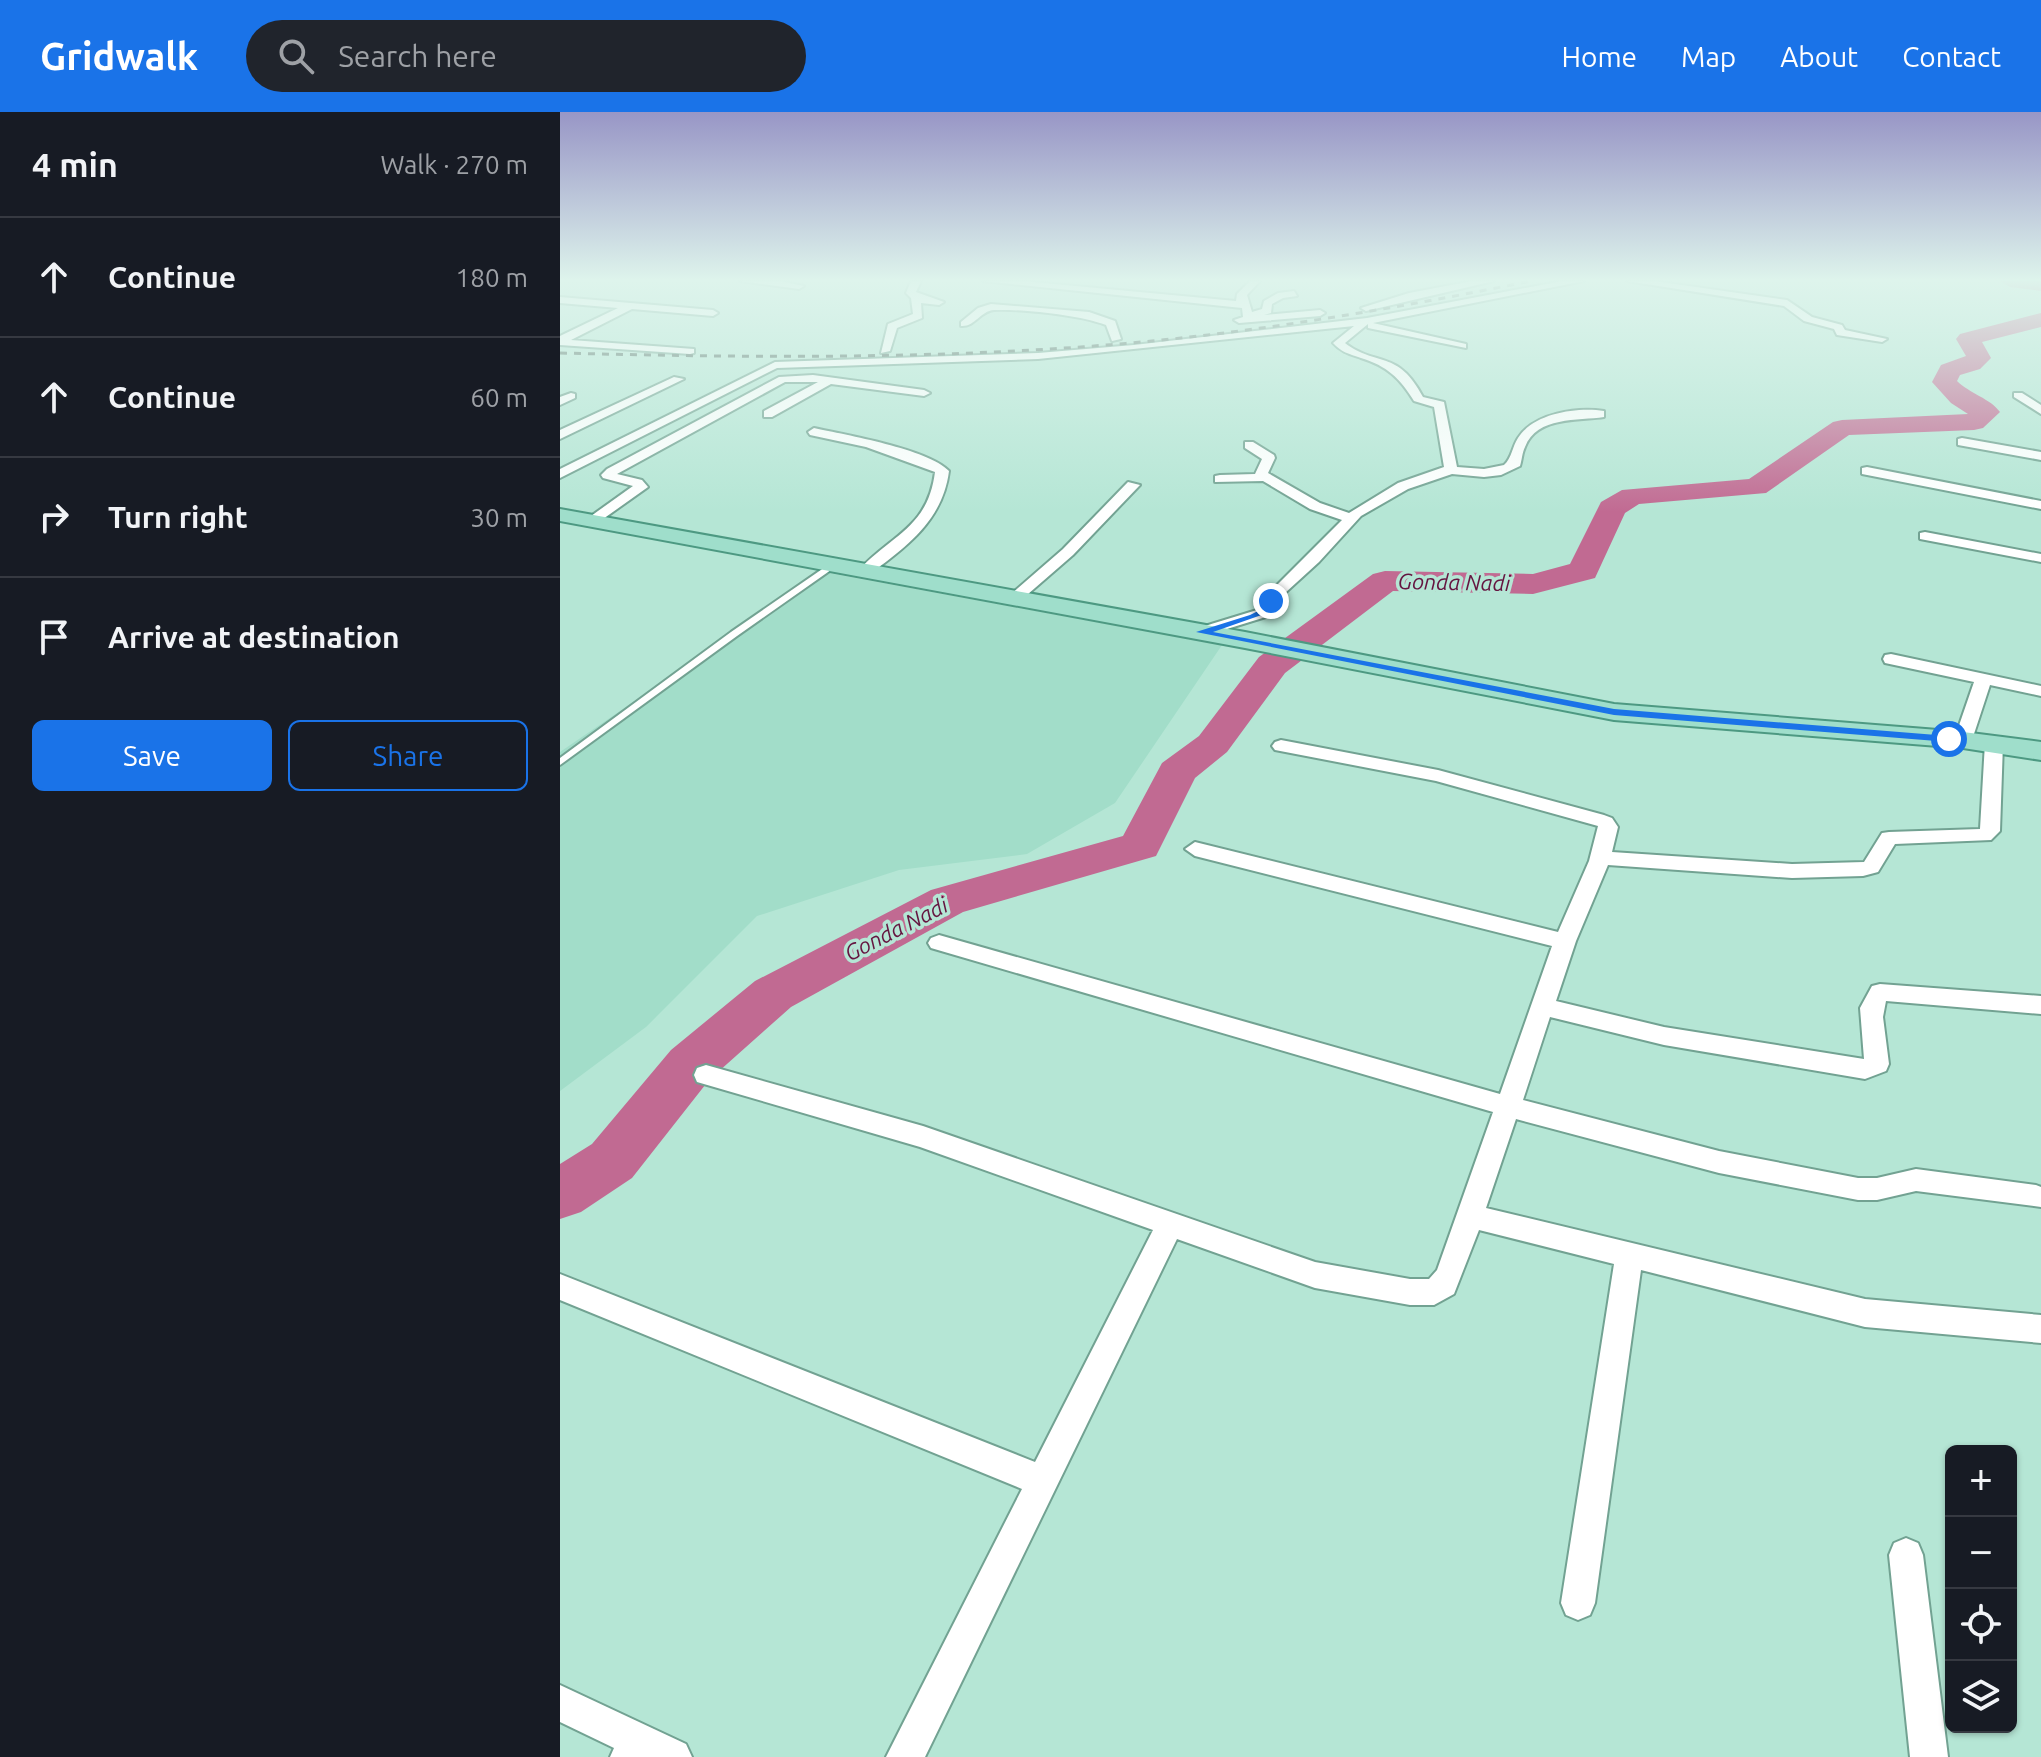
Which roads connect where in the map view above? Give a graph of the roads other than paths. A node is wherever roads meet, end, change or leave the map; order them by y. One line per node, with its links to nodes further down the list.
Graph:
1 (947, 358): 17 (street)
2 (1369, 358): 15 (street)
3 (678, 379): 11 (street)
4 (830, 380): 5 (street); 8 (street); 25 (street)
5 (924, 393)
6 (2018, 395): 7 (street)
7 (2041, 410)
8 (768, 414)
9 (1600, 414): 15 (street)
10 (814, 432): 29 (street)
11 (560, 435)
12 (1962, 442): 14 (street)
13 (1249, 445): 19 (street)
14 (2041, 456)
15 (1449, 470): 24 (street)
16 (1867, 471): 22 (street)
17 (560, 474)
18 (1392, 475): 24 (street)
19 (1260, 476): 20 (street); 24 (street)
20 (1220, 479)
21 (1133, 485): 30 (street)
22 (2041, 505)
23 (560, 515): 25 (main road)
24 (1344, 516): 31 (street)
25 (591, 521): 28 (main road)
26 (1925, 536): 27 (street)
27 (2041, 558)
28 (834, 565): 29 (main road); 39 (lane)
29 (866, 570): 30 (main road)
30 (1015, 598): 31 (main road)
31 (1201, 632): 35 (main road)
32 (1891, 659): 33 (street)
33 (1984, 678): 34 (street); 35 (street)
34 (2041, 691)
35 (1963, 740): 36 (main road)
36 (1994, 743): 38 (main road); 41 (street)
37 (1281, 746): 41 (street)
38 (2041, 751)
39 (560, 762)
40 (1195, 849): 42 (street)
41 (1600, 858): 42 (street)
42 (1565, 941): 45 (street)
43 (939, 943): 47 (street)
44 (2041, 1005): 45 (street)
45 (1544, 1007): 47 (street)
46 (706, 1075): 50 (street)
47 (1507, 1106): 48 (street); 49 (street)
48 (2036, 1197)
49 (1471, 1216): 50 (street); 51 (street)
50 (1170, 1225): 54 (street)
51 (1629, 1255): 53 (street); 56 (street)
52 (560, 1287): 54 (street)
53 (2041, 1329)
54 (1043, 1481): 60 (street)
55 (1906, 1555): 61 (street)
56 (1578, 1603)
57 (560, 1703): 58 (street)
58 (634, 1749): 59 (street)
59 (673, 1757)
60 (905, 1757)
61 (1929, 1757)

